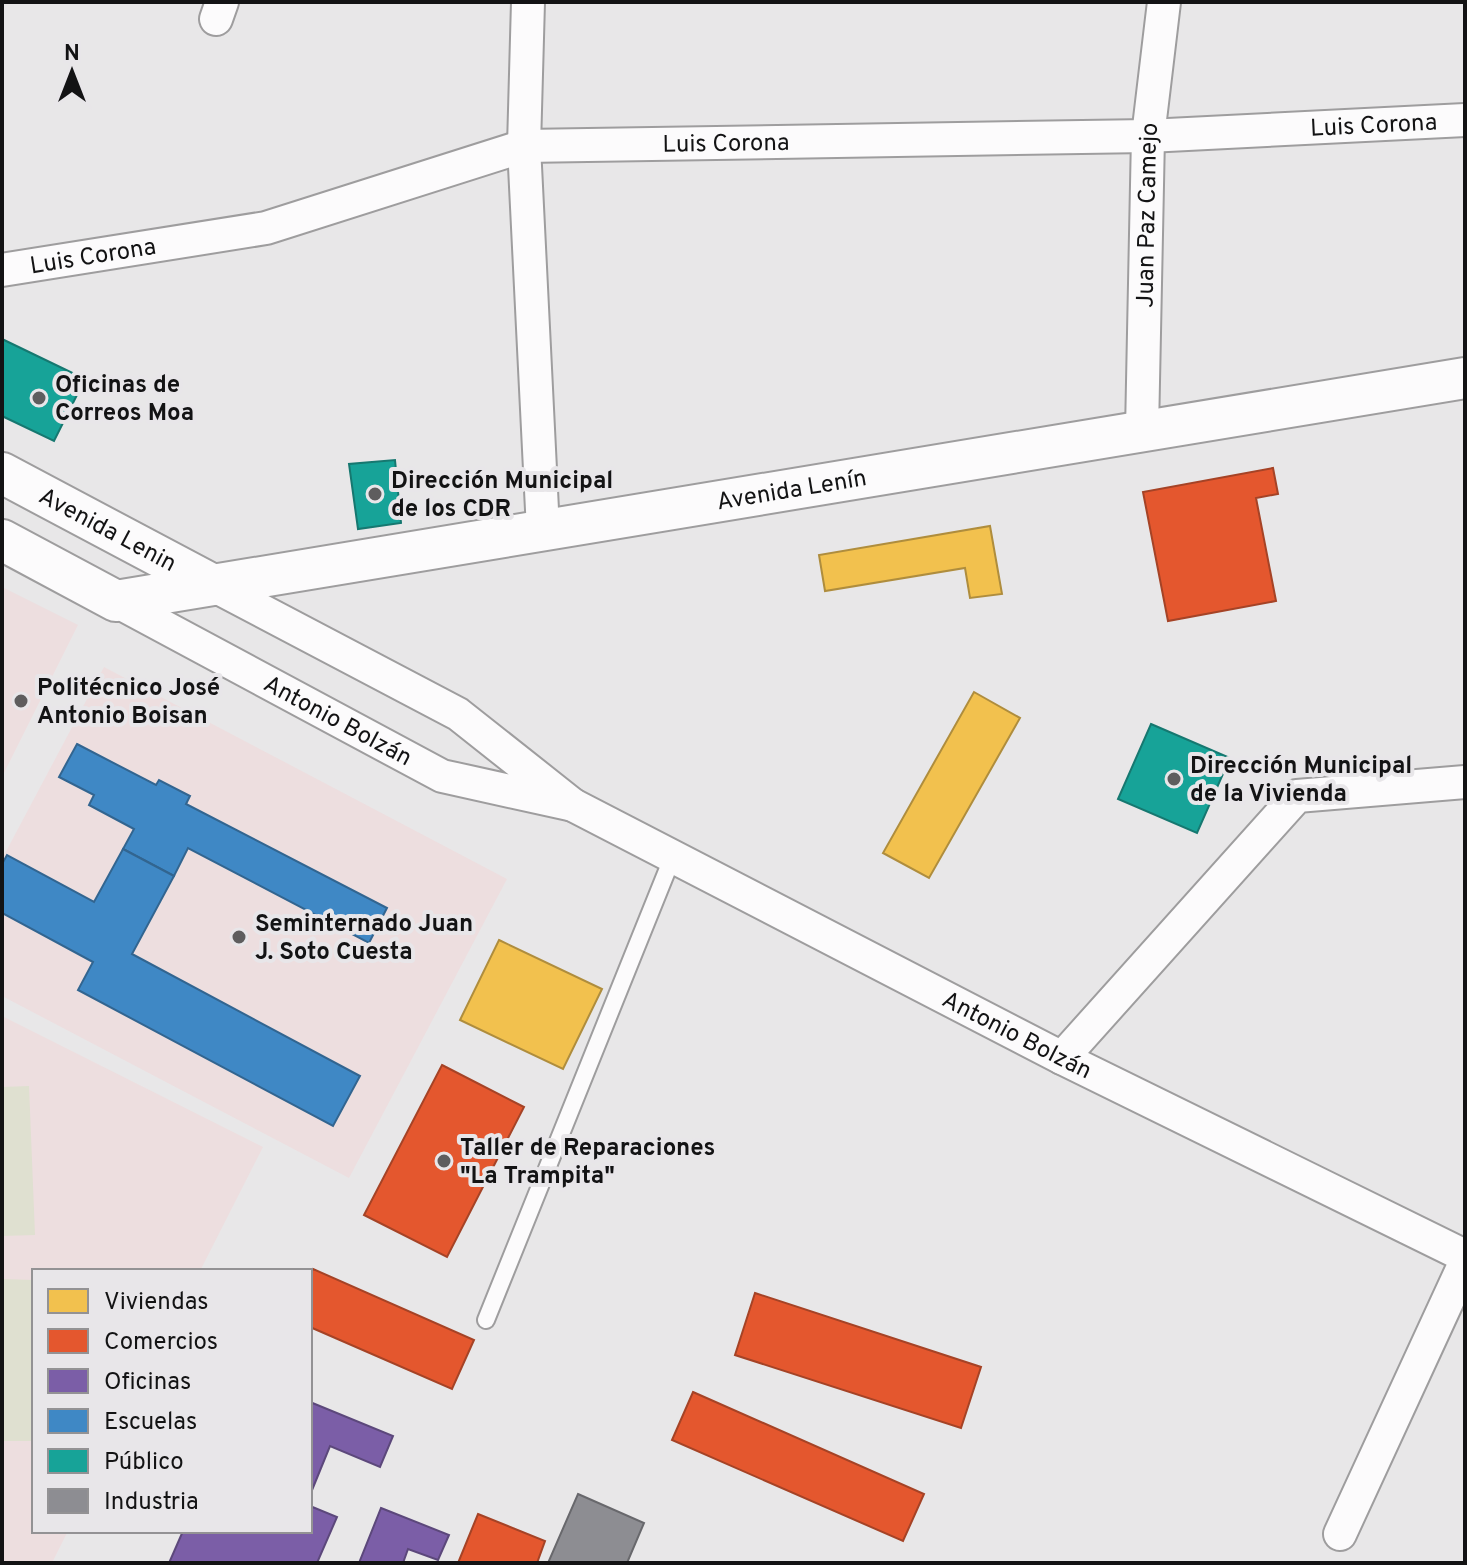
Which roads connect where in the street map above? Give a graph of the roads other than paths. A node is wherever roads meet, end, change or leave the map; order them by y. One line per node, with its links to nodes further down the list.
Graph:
1 (528, 2): 5 (street)
2 (1164, 2): 4 (street, Juan Paz Camejo)
3 (1465, 120): 4 (street, Luis Corona)
4 (1148, 136): 5 (street, Luis Corona); 8 (street, Juan Paz Camejo)
5 (524, 146): 6 (street, Luis Corona); 10 (street)
6 (2, 270)
7 (1465, 378): 8 (street, Avenida Lenín)
8 (1142, 431): 10 (street, Avenida Lenín)
9 (2, 473): 12 (street, Avenida Lenin)
10 (543, 530): 12 (street, Avenida Lenín)
11 (2, 540): 13 (street)
12 (213, 585): 13 (street, Avenida Lenín); 15 (street, Antonio Bolzán)
13 (116, 601): 15 (street, Antonio Bolzán)
14 (1465, 782): 17 (street)
15 (573, 805): 16 (street, Antonio Bolzán)
16 (673, 856): 17 (street, Antonio Bolzán); 20 (lane)
17 (1062, 1058): 18 (street, Antonio Bolzán)
18 (1465, 1256)
19 (1465, 1263): 21 (street)
20 (486, 1320)
21 (1340, 1534)

